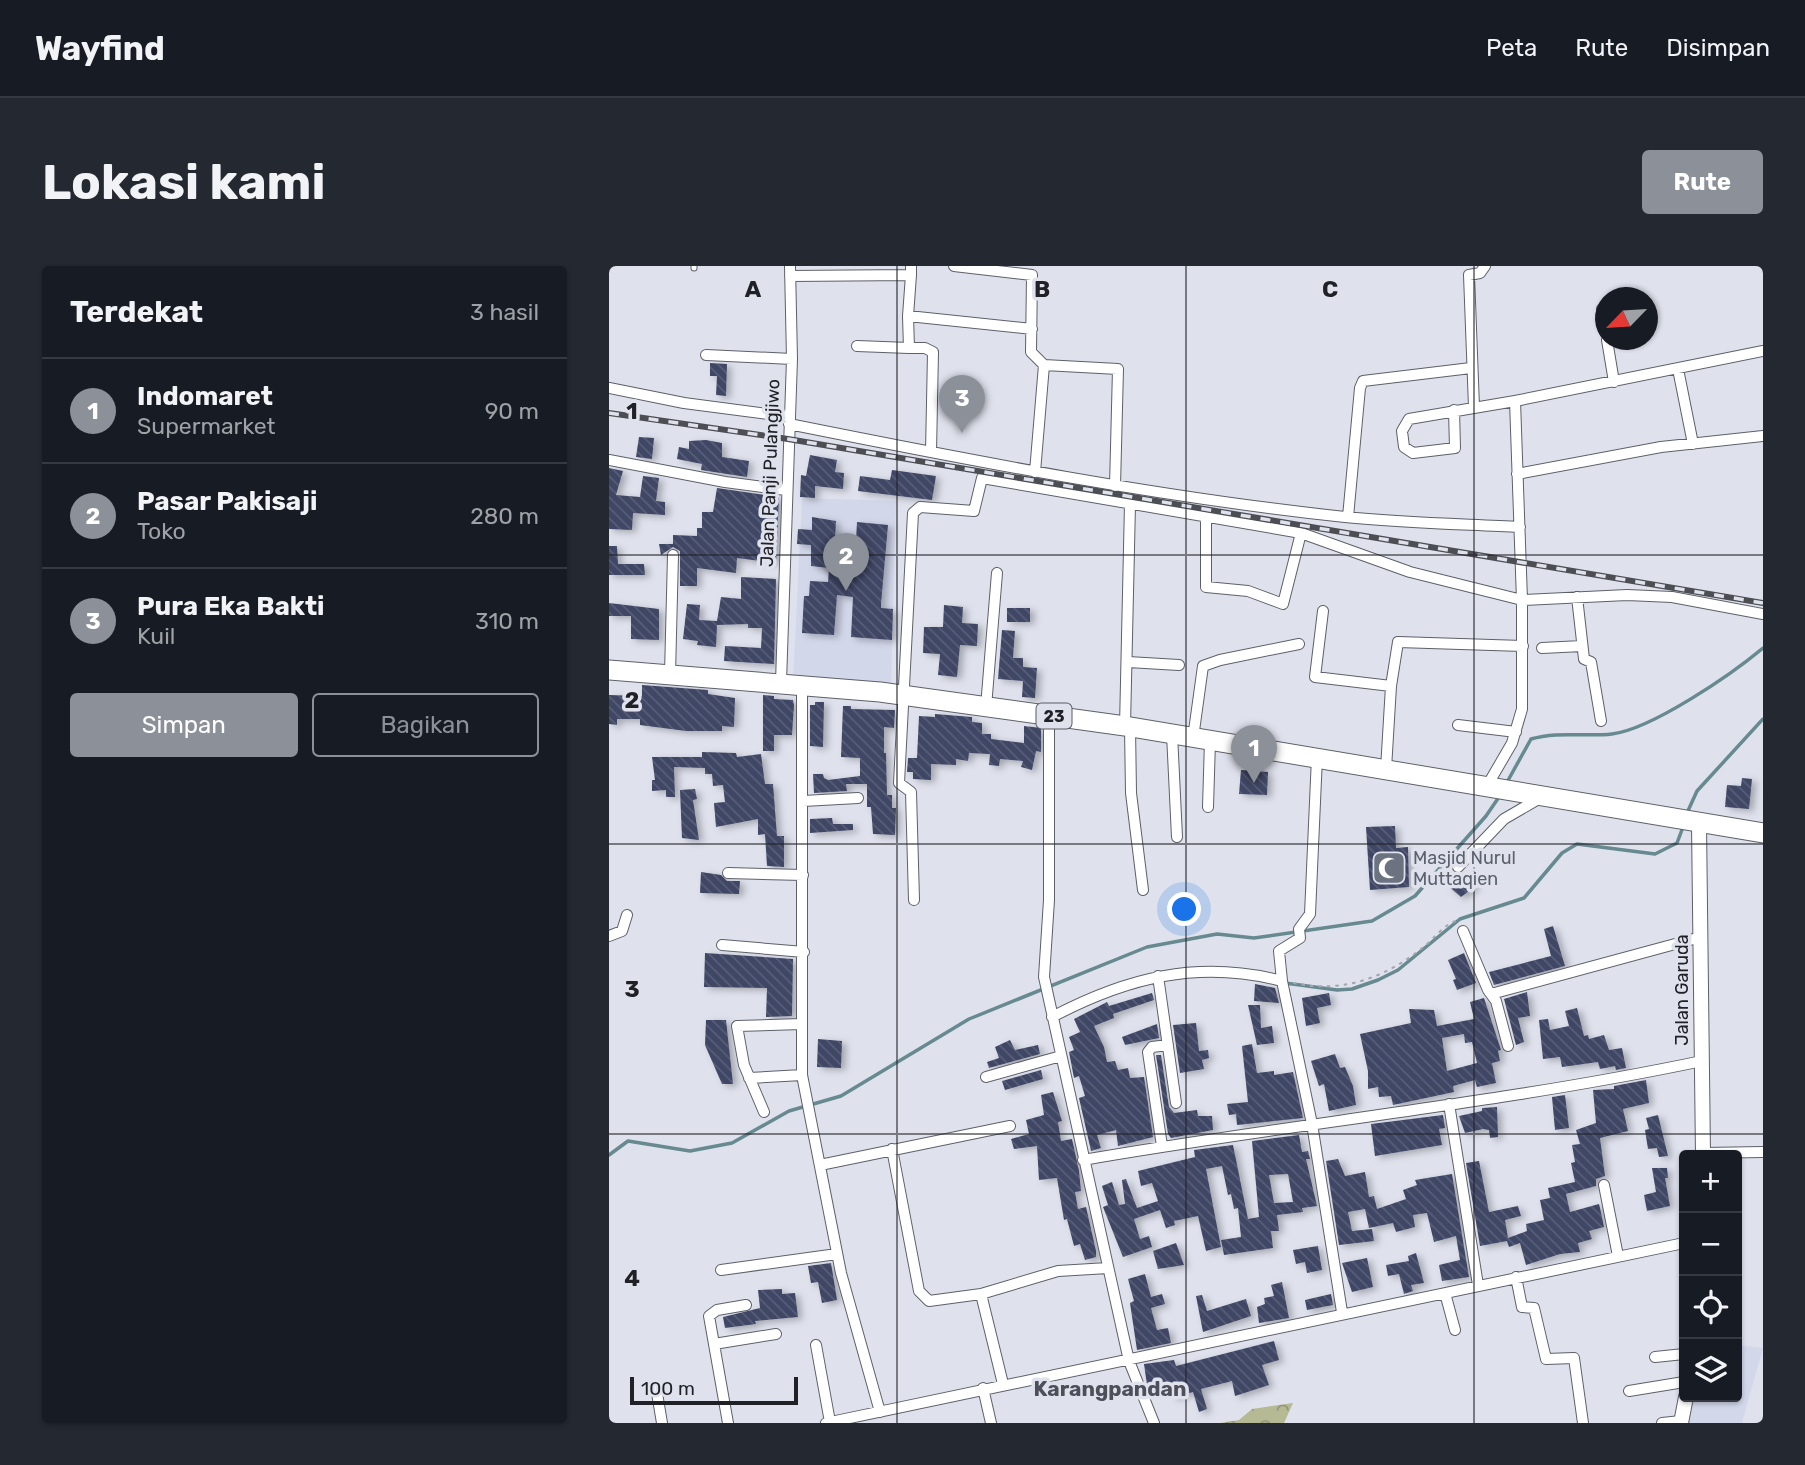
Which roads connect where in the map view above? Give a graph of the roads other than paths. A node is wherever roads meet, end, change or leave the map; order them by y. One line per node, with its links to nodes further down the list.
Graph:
1 (954, 266): 8 (street)
2 (1459, 266): 6 (street)
3 (1485, 266): 6 (street)
4 (911, 270): 5 (street); 7 (street)
5 (790, 271): 14 (street, Jalan Panji Pulangjiwo)
6 (1469, 275): 16 (street)
7 (908, 316): 8 (street); 10 (street)
8 (1032, 328): 15 (street)
9 (857, 346): 10 (street)
10 (909, 348): 26 (street)
11 (1609, 350): 18 (street)
12 (1763, 351): 17 (street)
13 (706, 355): 14 (street)
14 (792, 359): 23 (street, Jalan Panji Pulangjiwo)
15 (1044, 365): 28 (street); 30 (street)
16 (1471, 368): 21 (street); 34 (street)
17 (1678, 369): 18 (street); 25 (street)
18 (1614, 382): 20 (street)
19 (609, 388): 23 (street)
20 (1515, 401): 21 (street); 29 (street)
21 (1474, 407): 22 (street)
22 (1454, 410): 22 (street)
23 (790, 420): 26 (street); 31 (street, Jalan Panji Pulangjiwo)
24 (1763, 436): 25 (street)
25 (1693, 444): 29 (street)
26 (931, 453): 28 (street)
27 (609, 460): 31 (street)
28 (1035, 472): 30 (street)
29 (1517, 474): 35 (street)
30 (1115, 486): 34 (street)
31 (786, 490): 51 (street, Jalan Panji Pulangjiwo)
32 (1130, 505): 33 (street); 47 (street); 54 (street)
33 (1206, 516): 36 (street); 36 (street)
34 (1348, 517): 35 (street)
35 (1520, 527): 40 (street)
36 (1301, 533): 40 (street)
37 (673, 555): 50 (street)
38 (997, 573): 55 (street)
39 (1577, 597): 40 (street); 42 (street); 45 (street)
40 (1522, 600): 44 (street)
41 (1323, 611): 53 (street)
42 (1763, 614)
43 (1299, 644): 62 (street)
44 (1523, 646): 53 (street); 60 (street)
45 (1582, 646): 46 (street); 57 (street)
46 (1542, 648)
47 (1128, 662): 48 (street); 59 (street)
48 (1179, 665)
49 (609, 670): 50 (highway, 23)
50 (670, 674): 51 (highway, 23)
51 (781, 682): 52 (highway, 23)
52 (802, 685): 54 (highway, 23); 68 (street)
53 (1391, 686): 64 (street)
54 (903, 696): 55 (highway, 23); 77 (street)
55 (986, 707): 56 (highway, 23)
56 (1049, 716): 59 (highway, 23); 87 (street)
57 (1601, 721)
58 (1458, 725): 60 (street)
59 (1128, 727): 61 (highway, 23); 76 (street)
60 (1516, 732): 65 (street)
61 (1172, 734): 62 (highway, 23); 72 (street)
62 (1202, 739): 63 (highway, 23); 69 (street)
63 (1317, 757): 64 (highway, 23); 85 (street)
64 (1386, 769): 65 (highway, 23)
65 (1491, 788): 66 (highway, 23)
66 (1533, 796): 70 (highway, 23); 73 (street)
67 (858, 798): 68 (street)
68 (803, 801): 75 (street)
69 (1208, 807)
70 (1690, 822): 71 (highway, 23); 81 (street, Jalan Garuda)
71 (1763, 833)
72 (1177, 836)
73 (1458, 867)
74 (728, 873): 75 (street)
75 (803, 874): 83 (street)
76 (1143, 890)
77 (914, 900)
78 (627, 915): 80 (street)
79 (1463, 931): 86 (street)
80 (609, 936)
81 (1701, 937): 86 (street); 92 (street, Jalan Garuda)
82 (722, 945): 83 (street)
83 (804, 952): 88 (street)
84 (1158, 975): 85 (street); 87 (street); 89 (street)
85 (1282, 983): 99 (street)
86 (1491, 994): 90 (street)
87 (1052, 1016): 91 (street)
88 (802, 1024): 93 (street); 95 (street)
89 (1168, 1045): 96 (street); 101 (street)
90 (1508, 1046)
91 (1061, 1056): 94 (street); 106 (street)
92 (1702, 1061): 97 (street); 103 (street, Jalan Garuda)
93 (802, 1075): 95 (street); 107 (street)
94 (986, 1077)
95 (749, 1078): 98 (street)
96 (1176, 1102)
97 (1449, 1104): 99 (street); 115 (street)
98 (764, 1112)
99 (1312, 1124): 101 (street); 119 (street)
100 (1010, 1126): 102 (street)
101 (1162, 1146): 106 (street)
102 (892, 1149): 107 (street); 117 (street)
103 (1703, 1150)
104 (1763, 1152): 105 (street)
105 (1742, 1153)
106 (1083, 1160): 112 (street)
107 (820, 1165): 110 (street)
108 (1604, 1185): 111 (street)
109 (1679, 1244): 111 (street)
110 (837, 1254): 113 (street); 133 (street)
111 (1618, 1256): 114 (street)
112 (1108, 1268): 117 (street); 126 (street)
113 (721, 1270)
114 (1516, 1277): 115 (street); 140 (street)
115 (1478, 1285): 116 (street)
116 (1445, 1293): 119 (street); 120 (street)
117 (981, 1294): 128 (street)
118 (746, 1305): 122 (street)
119 (1342, 1312): 126 (street)
120 (1455, 1330)
121 (776, 1334): 122 (street)
122 (714, 1344): 137 (street)
123 (816, 1345): 134 (street)
124 (1679, 1355): 125 (street)
125 (1655, 1357)
126 (1129, 1361): 128 (street); 139 (street)
127 (1679, 1383): 131 (street)
128 (1003, 1384): 130 (street)
129 (656, 1387): 136 (street)
130 (983, 1388): 133 (street); 138 (street)
131 (1629, 1391)
132 (1685, 1402): 135 (street)
133 (880, 1412): 134 (street)
134 (828, 1422)
135 (1681, 1422): 141 (street)
136 (662, 1423)
137 (728, 1423)
138 (991, 1423)
139 (1154, 1423)
140 (1583, 1423)
141 (1662, 1423)

